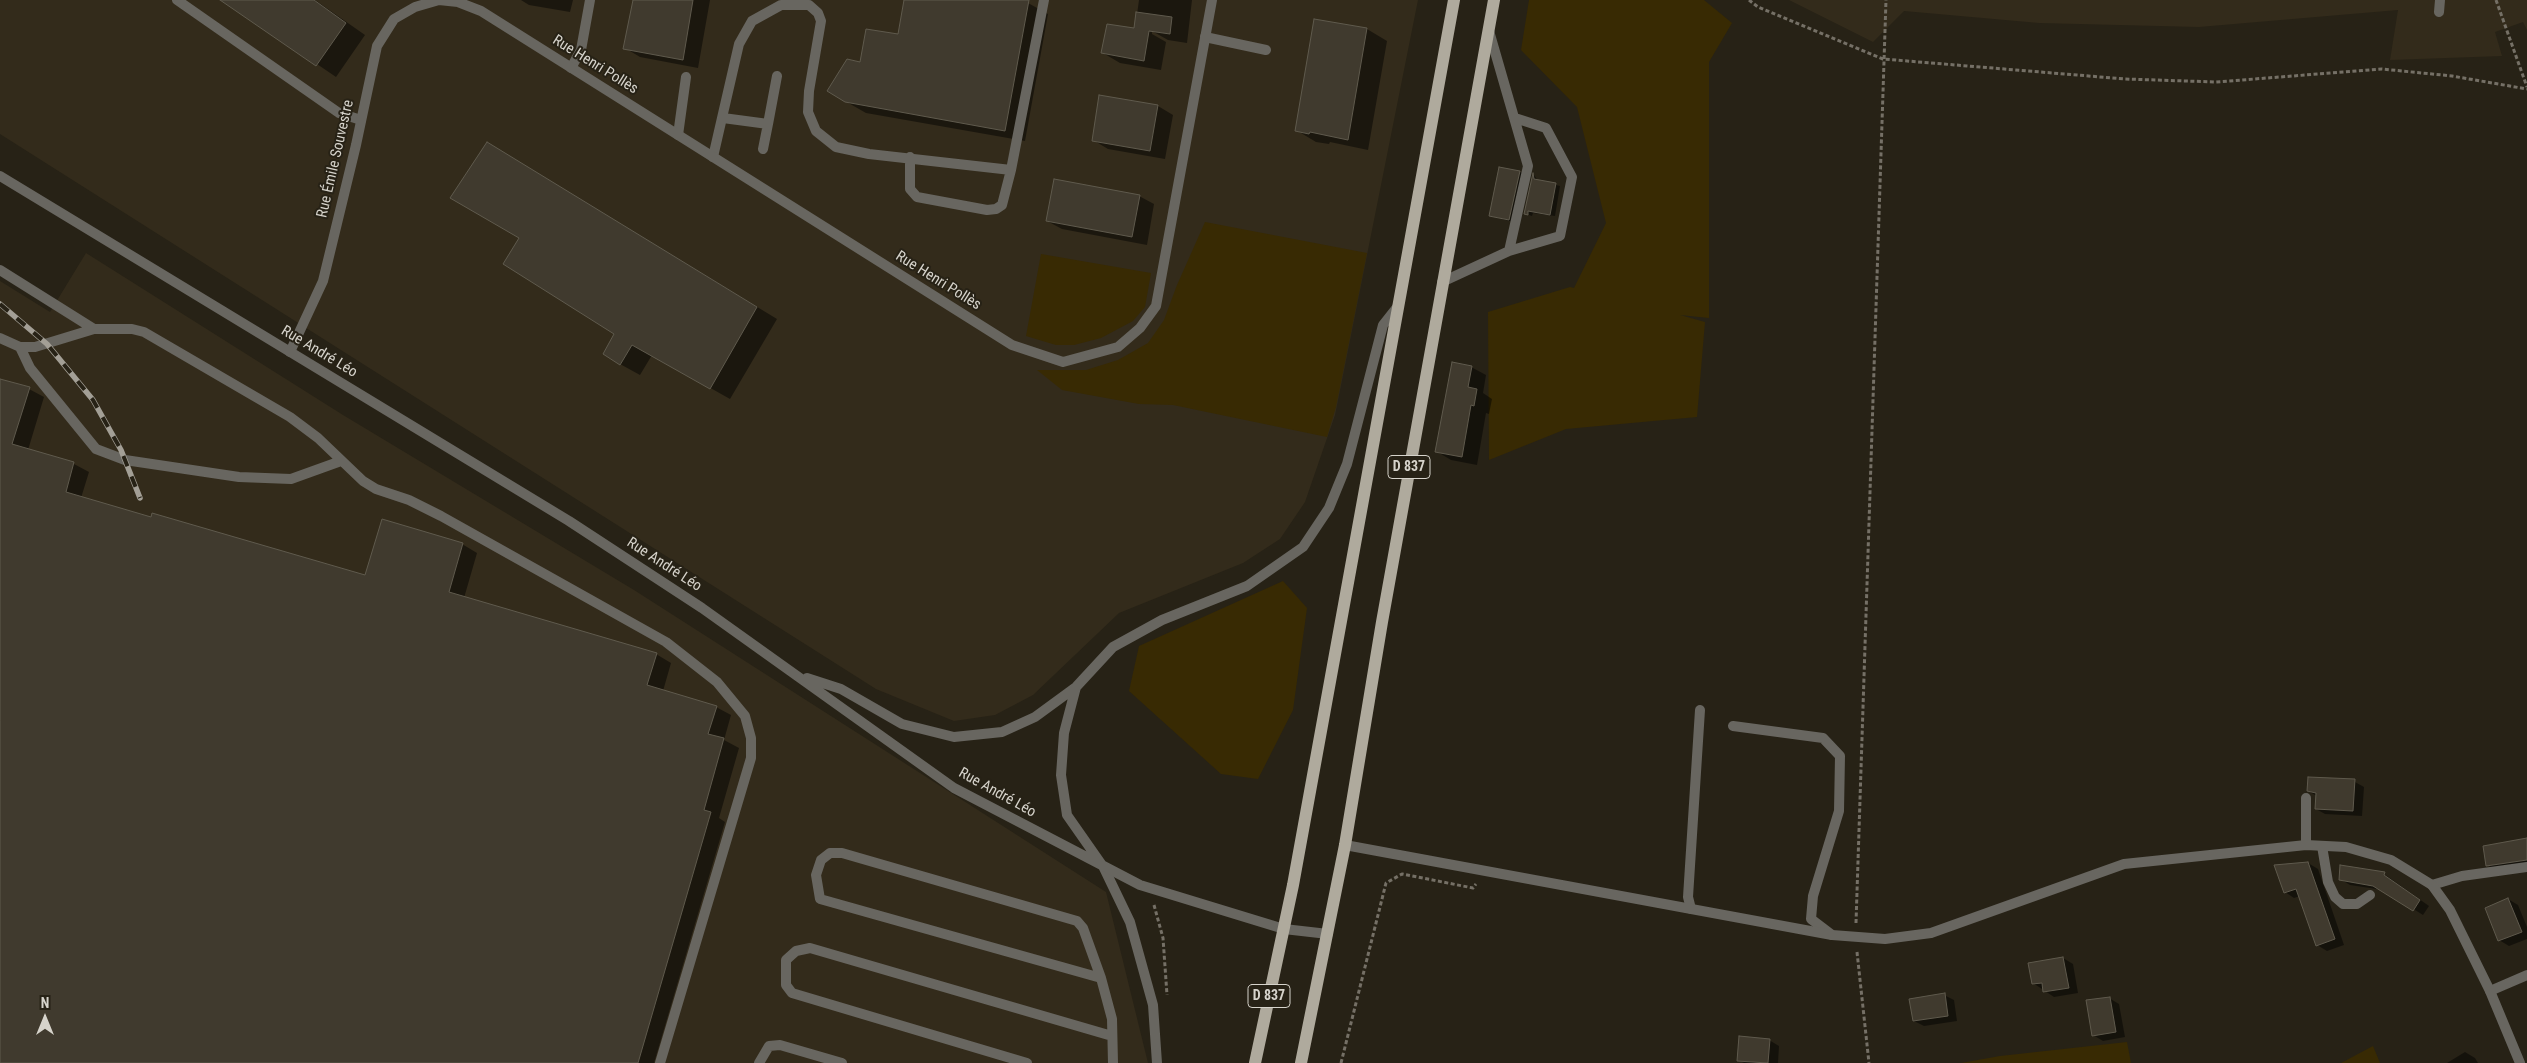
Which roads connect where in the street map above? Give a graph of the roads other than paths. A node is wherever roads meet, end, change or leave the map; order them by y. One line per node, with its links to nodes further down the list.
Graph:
1 (177, 0): 19 (street)
2 (439, 0): 14 (street, Rue Henri Pollès); 19 (street, Rue Émile Souvestre)
3 (590, 0): 14 (street)
4 (1044, 0): 25 (street)
5 (1212, 0): 12 (street, Rue Henri Pollès)
6 (1454, 0): 30 (main road, D 837)
7 (1494, 0): 11 (main road, D 837)
8 (2440, 0): 10 (street)
9 (810, 3): 17 (street); 24 (street)
10 (2439, 12)
11 (1488, 27): 18 (street); 29 (main road, D 837)
12 (1205, 37): 13 (street); 23 (street, Rue Henri Pollès)
13 (1266, 50)
14 (571, 68): 21 (street, Rue Henri Pollès)
15 (777, 76): 20 (street)
16 (686, 77): 21 (street)
17 (722, 118): 20 (street); 23 (street)
18 (1515, 118): 27 (street); 27 (street)
19 (361, 120): 34 (street, Rue Émile Souvestre)
20 (768, 124): 22 (street)
21 (678, 135): 23 (street, Rue Henri Pollès)
22 (763, 149)
23 (713, 157)
24 (910, 157): 25 (street); 25 (street)
25 (1011, 170)
26 (0, 176): 34 (street, Rue André Léo)
27 (1509, 251): 29 (street)
28 (0, 270): 31 (street)
29 (1442, 282): 41 (main road, D 837)
30 (1400, 303): 37 (street); 49 (main road, D 837)
31 (94, 329): 33 (street); 35 (street)
32 (0, 338): 33 (street)
33 (20, 347): 35 (street)
34 (290, 352): 36 (street, Rue André Léo)
35 (341, 461): 56 (street)
36 (797, 675): 37 (street); 45 (street, Rue André Léo)
37 (1076, 687): 45 (street)
38 (1700, 710): 48 (street)
39 (1733, 726): 51 (street)
40 (2306, 798): 42 (street)
41 (1345, 845): 48 (street); 50 (main road, D 837)
42 (2306, 846): 43 (street); 51 (street)
43 (2322, 846): 46 (street); 47 (street)
44 (2527, 867): 46 (street)
45 (1104, 868): 49 (street, Rue André Léo); 61 (street)
46 (2432, 885): 54 (street)
47 (2370, 895)
48 (1691, 910): 51 (street)
49 (1284, 929): 50 (street, Rue André Léo); 62 (main road, D 837)
50 (1328, 934): 63 (main road, D 837)
51 (1832, 935)
52 (2527, 975): 54 (street)
53 (1101, 978): 53 (street); 55 (street)
54 (2490, 991): 64 (street)
55 (1112, 1036): 59 (street); 60 (street)
56 (660, 1063)
57 (759, 1063): 58 (street)
58 (842, 1063)
59 (1027, 1063)
60 (1113, 1063)
61 (1157, 1063)
62 (1254, 1063)
63 (1301, 1063)
64 (2520, 1063)

